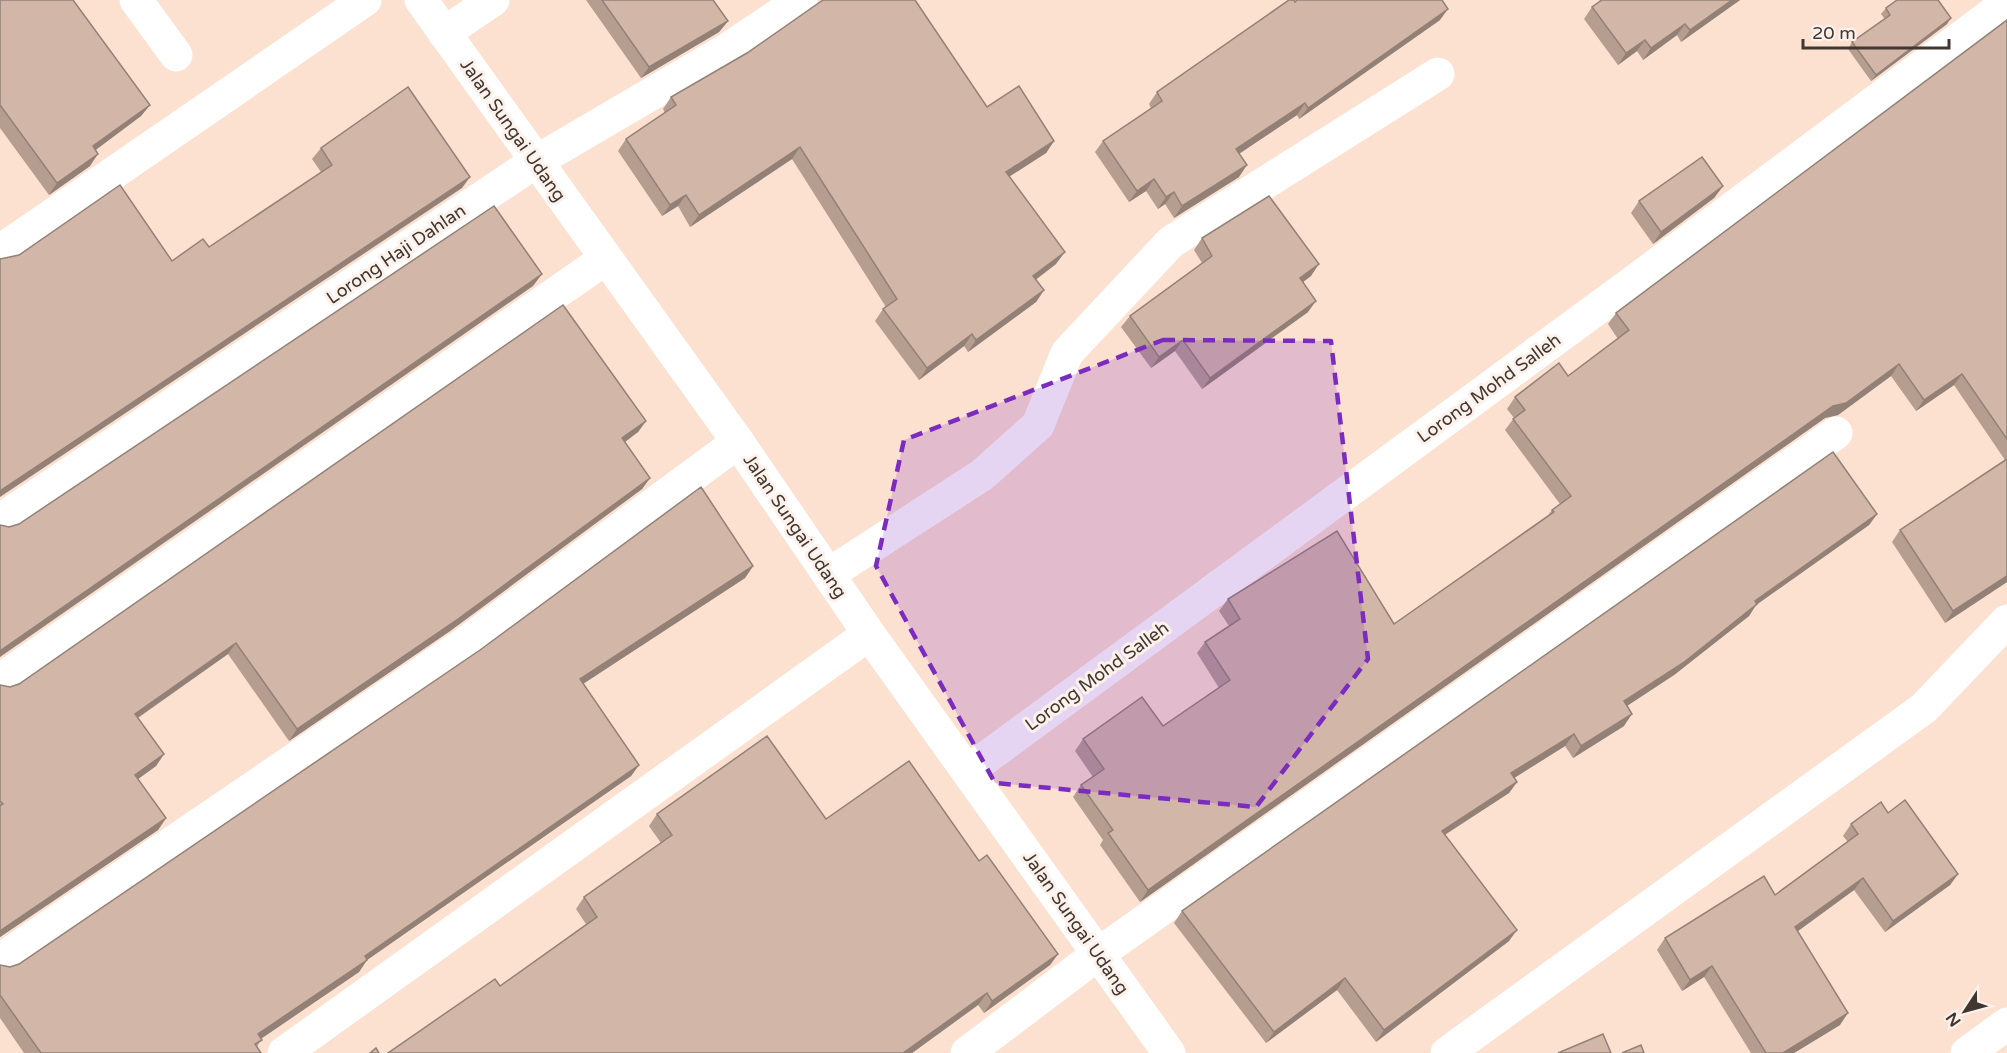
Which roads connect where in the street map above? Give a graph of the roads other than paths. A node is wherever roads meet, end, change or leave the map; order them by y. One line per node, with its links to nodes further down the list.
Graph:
1 (136, 0): 8 (street)
2 (365, 0): 11 (street)
3 (421, 0): 7 (street, Jalan Sungai Udang)
4 (493, 0): 7 (street)
5 (801, 0): 10 (street, Lorong Haji Dahlan)
6 (2007, 3): 20 (street, Lorong Mohd Salleh)
7 (444, 33): 10 (street, Jalan Sungai Udang)
8 (176, 54)
9 (1438, 74): 16 (street)
10 (535, 162): 12 (street, Jalan Sungai Udang); 15 (street, Lorong Haji Dahlan)
11 (0, 251)
12 (605, 259): 14 (street, Jalan Sungai Udang); 19 (street)
13 (1836, 433): 21 (street)
14 (738, 442): 16 (street, Jalan Sungai Udang); 22 (street)
15 (0, 520)
16 (829, 574): 18 (street, Jalan Sungai Udang)
17 (2007, 621): 27 (street)
18 (869, 634): 20 (street, Jalan Sungai Udang); 24 (street)
19 (0, 680)
20 (968, 771): 21 (street, Jalan Sungai Udang)
21 (1098, 954): 25 (street); 26 (street, Jalan Sungai Udang)
22 (0, 960)
23 (2007, 1024): 28 (street)
24 (284, 1053)
25 (967, 1053)
26 (1169, 1053)
27 (1447, 1053)
28 (1967, 1053)

